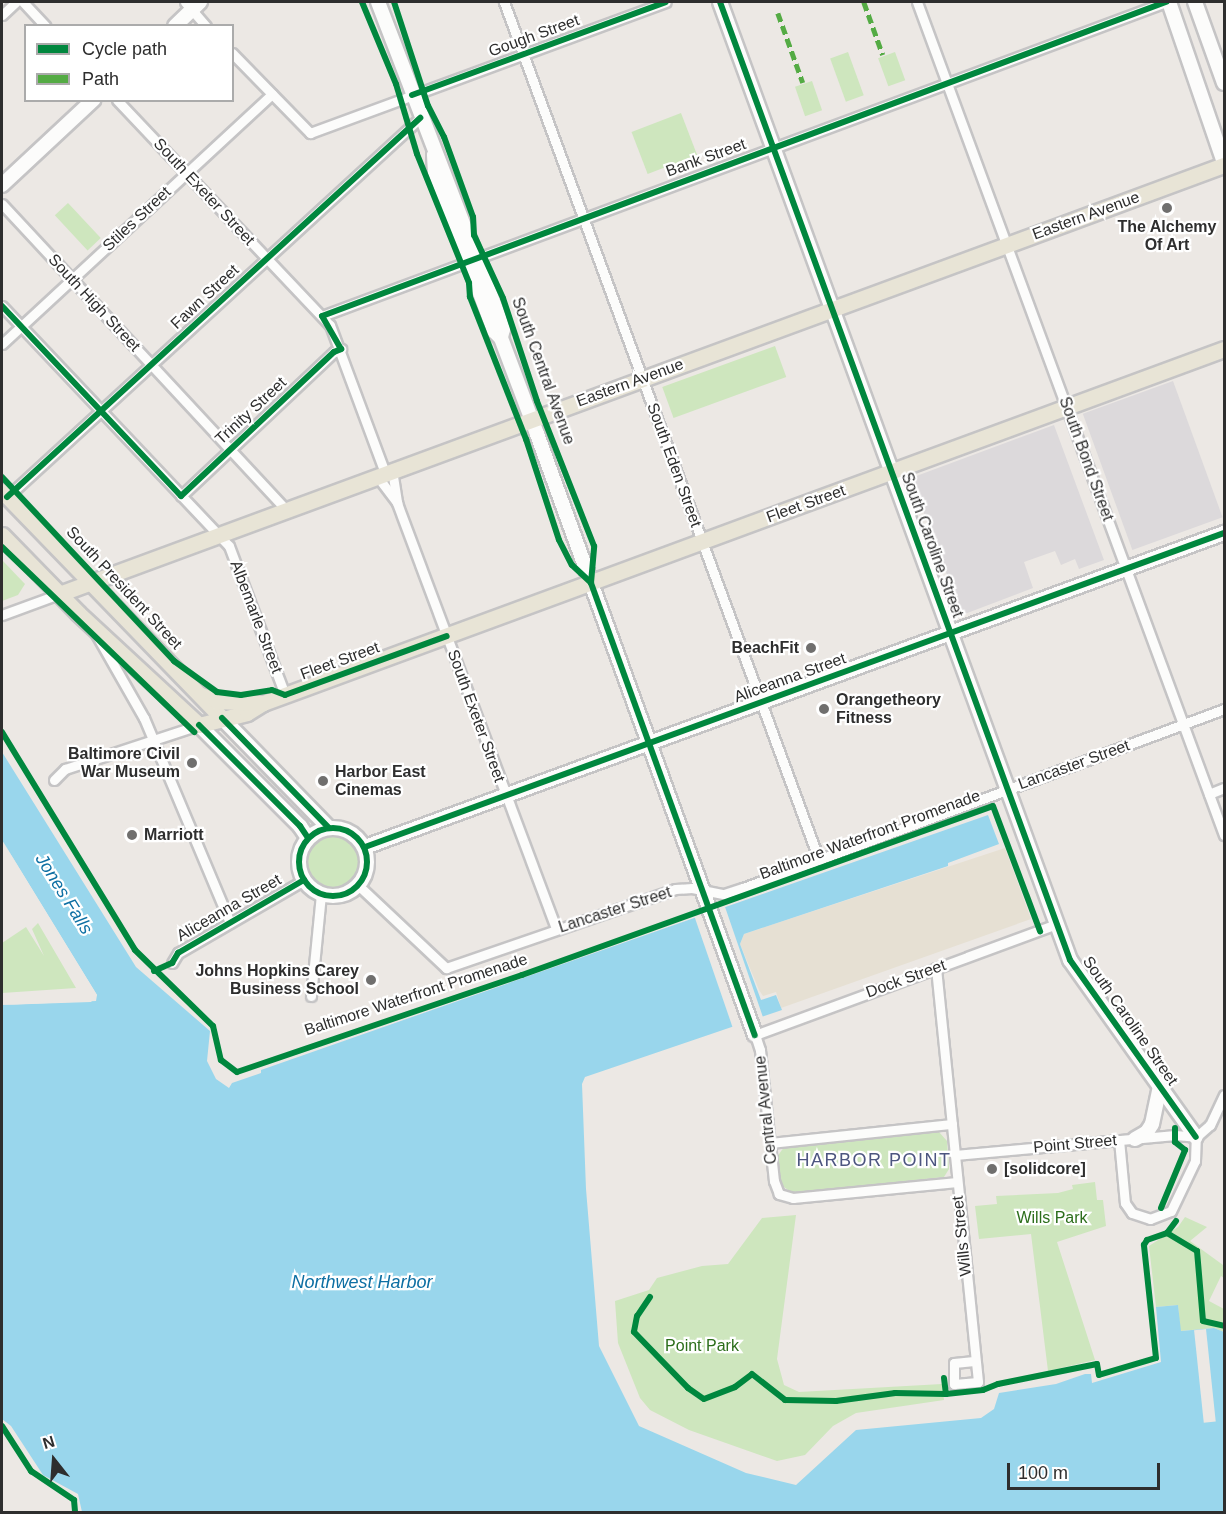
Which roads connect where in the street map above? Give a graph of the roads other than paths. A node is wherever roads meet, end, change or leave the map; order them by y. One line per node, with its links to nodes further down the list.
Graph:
1 (16, 2): 11 (street)
2 (23, 2): 12 (street)
3 (378, 2): 20 (street, South Central Avenue)
4 (504, 2): 15 (street, South Eden Street)
5 (666, 2): 15 (street, Gough Street)
6 (720, 2): 24 (street, South Caroline Street)
7 (917, 2): 18 (street, South Bond Street)
8 (1168, 2): 18 (street, Bank Street); 25 (street)
9 (1195, 2): 17 (street)
10 (192, 4): 13 (street); 14 (street)
11 (2, 15)
12 (43, 24)
13 (177, 24)
14 (205, 24)
15 (523, 54): 20 (street, Gough Street); 29 (street, South Eden Street)
16 (234, 55): 19 (street)
17 (1224, 82)
18 (946, 83): 24 (street, Bank Street); 30 (street, South Bond Street)
19 (272, 94): 20 (street, Gough Street); 26 (street, Stiles Street)
20 (412, 96): 23 (street, South Central Avenue)
21 (91, 102): 27 (street)
22 (119, 102): 26 (street, South Exeter Street)
23 (420, 118): 31 (street, Fawn Street); 32 (street, South Central Avenue)
24 (772, 148): 29 (street, Bank Street); 35 (street, South Caroline Street)
25 (1224, 164): 30 (main road, Eastern Avenue)
26 (186, 173): 31 (street, South Exeter Street); 33 (street, Stiles Street)
27 (2, 184)
28 (2, 204): 33 (street, South High Street)
29 (584, 218): 32 (street, Bank Street); 42 (street, South Eden Street)
30 (1007, 245): 35 (main road, Eastern Avenue); 43 (street, South Bond Street)
31 (267, 259): 36 (street, South Exeter Street); 41 (street, Fawn Street)
32 (473, 260): 36 (street, Bank Street); 45 (street, South Central Avenue)
33 (72, 279): 37 (street, Stiles Street); 41 (street, South High Street)
34 (2, 306): 37 (street, Albemarle Street)
35 (832, 309): 42 (main road, Eastern Avenue); 47 (street, South Caroline Street)
36 (322, 316): 39 (street, South Exeter Street)
37 (21, 326): 38 (street, Stiles Street); 44 (street, Albemarle Street)
38 (2, 344)
39 (341, 349): 46 (street, Trinity Street); 48 (street, South Exeter Street)
40 (1224, 349): 43 (main road, Fleet Street)
41 (151, 365): 44 (street, Fawn Street); 46 (street, South High Street)
42 (642, 379): 45 (main road, Eastern Avenue); 56 (street, South Eden Street)
43 (1066, 408): 47 (main road, Fleet Street); 57 (street, South Bond Street)
44 (101, 411): 49 (street, Fawn Street); 50 (street, Albemarle Street)
45 (532, 419): 48 (main road, Eastern Avenue); 59 (street, South Central Avenue)
46 (230, 449): 50 (street, Trinity Street); 52 (street, South High Street)
47 (891, 472): 56 (main road, Fleet Street); 63 (street, South Caroline Street)
48 (385, 473): 51 (street, South Exeter Street); 51 (street, South Exeter Street); 52 (main road, Eastern Avenue)
49 (4, 494): 58 (main road, South President Street)
50 (181, 496): 53 (street, Albemarle Street)
51 (397, 503): 64 (street, South Exeter Street)
52 (285, 509): 53 (main road, Eastern Avenue)
53 (217, 533): 58 (main road, Eastern Avenue); 66 (street, Albemarle Street)
54 (1224, 533): 57 (street, Aliceanna Street)
55 (2, 535): 60 (main road)
56 (702, 542): 59 (main road, Fleet Street); 68 (street, South Eden Street)
57 (1126, 569): 63 (street, Aliceanna Street); 71 (street, South Bond Street)
58 (87, 582): 60 (main road, Eastern Avenue); 65 (main road, South President Street)
59 (591, 583): 64 (main road, Fleet Street); 74 (street, South Central Avenue)
60 (59, 594): 61 (street, Eastern Avenue); 62 (main road)
61 (2, 615)
62 (92, 627): 72 (main road); 73 (street)
63 (950, 635): 68 (street, Aliceanna Street); 77 (street, South Caroline Street)
64 (447, 636): 66 (main road, Fleet Street); 79 (street, South Exeter Street)
65 (197, 693): 67 (main road, Fleet Street); 70 (main road, South President Street)
66 (285, 695): 67 (main road, Fleet Street)
67 (263, 703): 70 (main road, Fleet Street)
68 (761, 703): 74 (street, Aliceanna Street); 84 (street, South Eden Street)
69 (1224, 709): 71 (street, Lancaster Street)
70 (222, 718): 72 (main road, Fleet Street); 80 (street, South President Street)
71 (1184, 724): 77 (street, Lancaster Street); 78 (street, South Bond Street)
72 (199, 725): 73 (street, Fleet Street); 82 (street)
73 (151, 740): 75 (street, Fleet Street); 89 (street)
74 (650, 743): 79 (street, Aliceanna Street); 87 (street, South Central Avenue)
75 (54, 780)
76 (1224, 788): 78 (street)
77 (1007, 789): 84 (street, Lancaster Street); 90 (street, South Caroline Street)
78 (1209, 794): 81 (street, South Bond Street)
79 (506, 796): 83 (street, Aliceanna Street); 91 (street, South Exeter Street)
80 (329, 828): 82 (street); 83 (street)
81 (1224, 835)
82 (308, 838): 85 (street)
83 (365, 847): 86 (street)
84 (819, 860): 87 (street, Lancaster Street)
85 (304, 880): 88 (street); 89 (street, Aliceanna Street)
86 (358, 886): 88 (street); 91 (street, Lancaster Street)
87 (704, 890): 91 (street, Lancaster Street); 95 (street, Central Avenue)
88 (321, 894): 94 (street)
89 (230, 923): 92 (street, Aliceanna Street)
90 (1057, 924): 93 (street, Dock Street); 96 (street, South Caroline Street)
91 (556, 929)
92 (172, 963)
93 (936, 968): 95 (street, Dock Street); 98 (street, Wills Street)
94 (311, 996)
95 (753, 1031): 102 (street, Central Avenue)
96 (1160, 1087): 99 (street, South Caroline Street); 100 (street)
97 (1224, 1095): 99 (street)
98 (952, 1124): 102 (street); 103 (street, Wills Street)
99 (1196, 1137): 100 (street, Point Street); 101 (street)
100 (1134, 1138): 101 (street, Point Street)
101 (1119, 1140): 103 (street, Point Street)
102 (770, 1143): 104 (street, Central Avenue)
103 (955, 1155): 104 (street, Wills Street)
104 (957, 1182): 105 (street, Wills Street)
105 (974, 1361)

